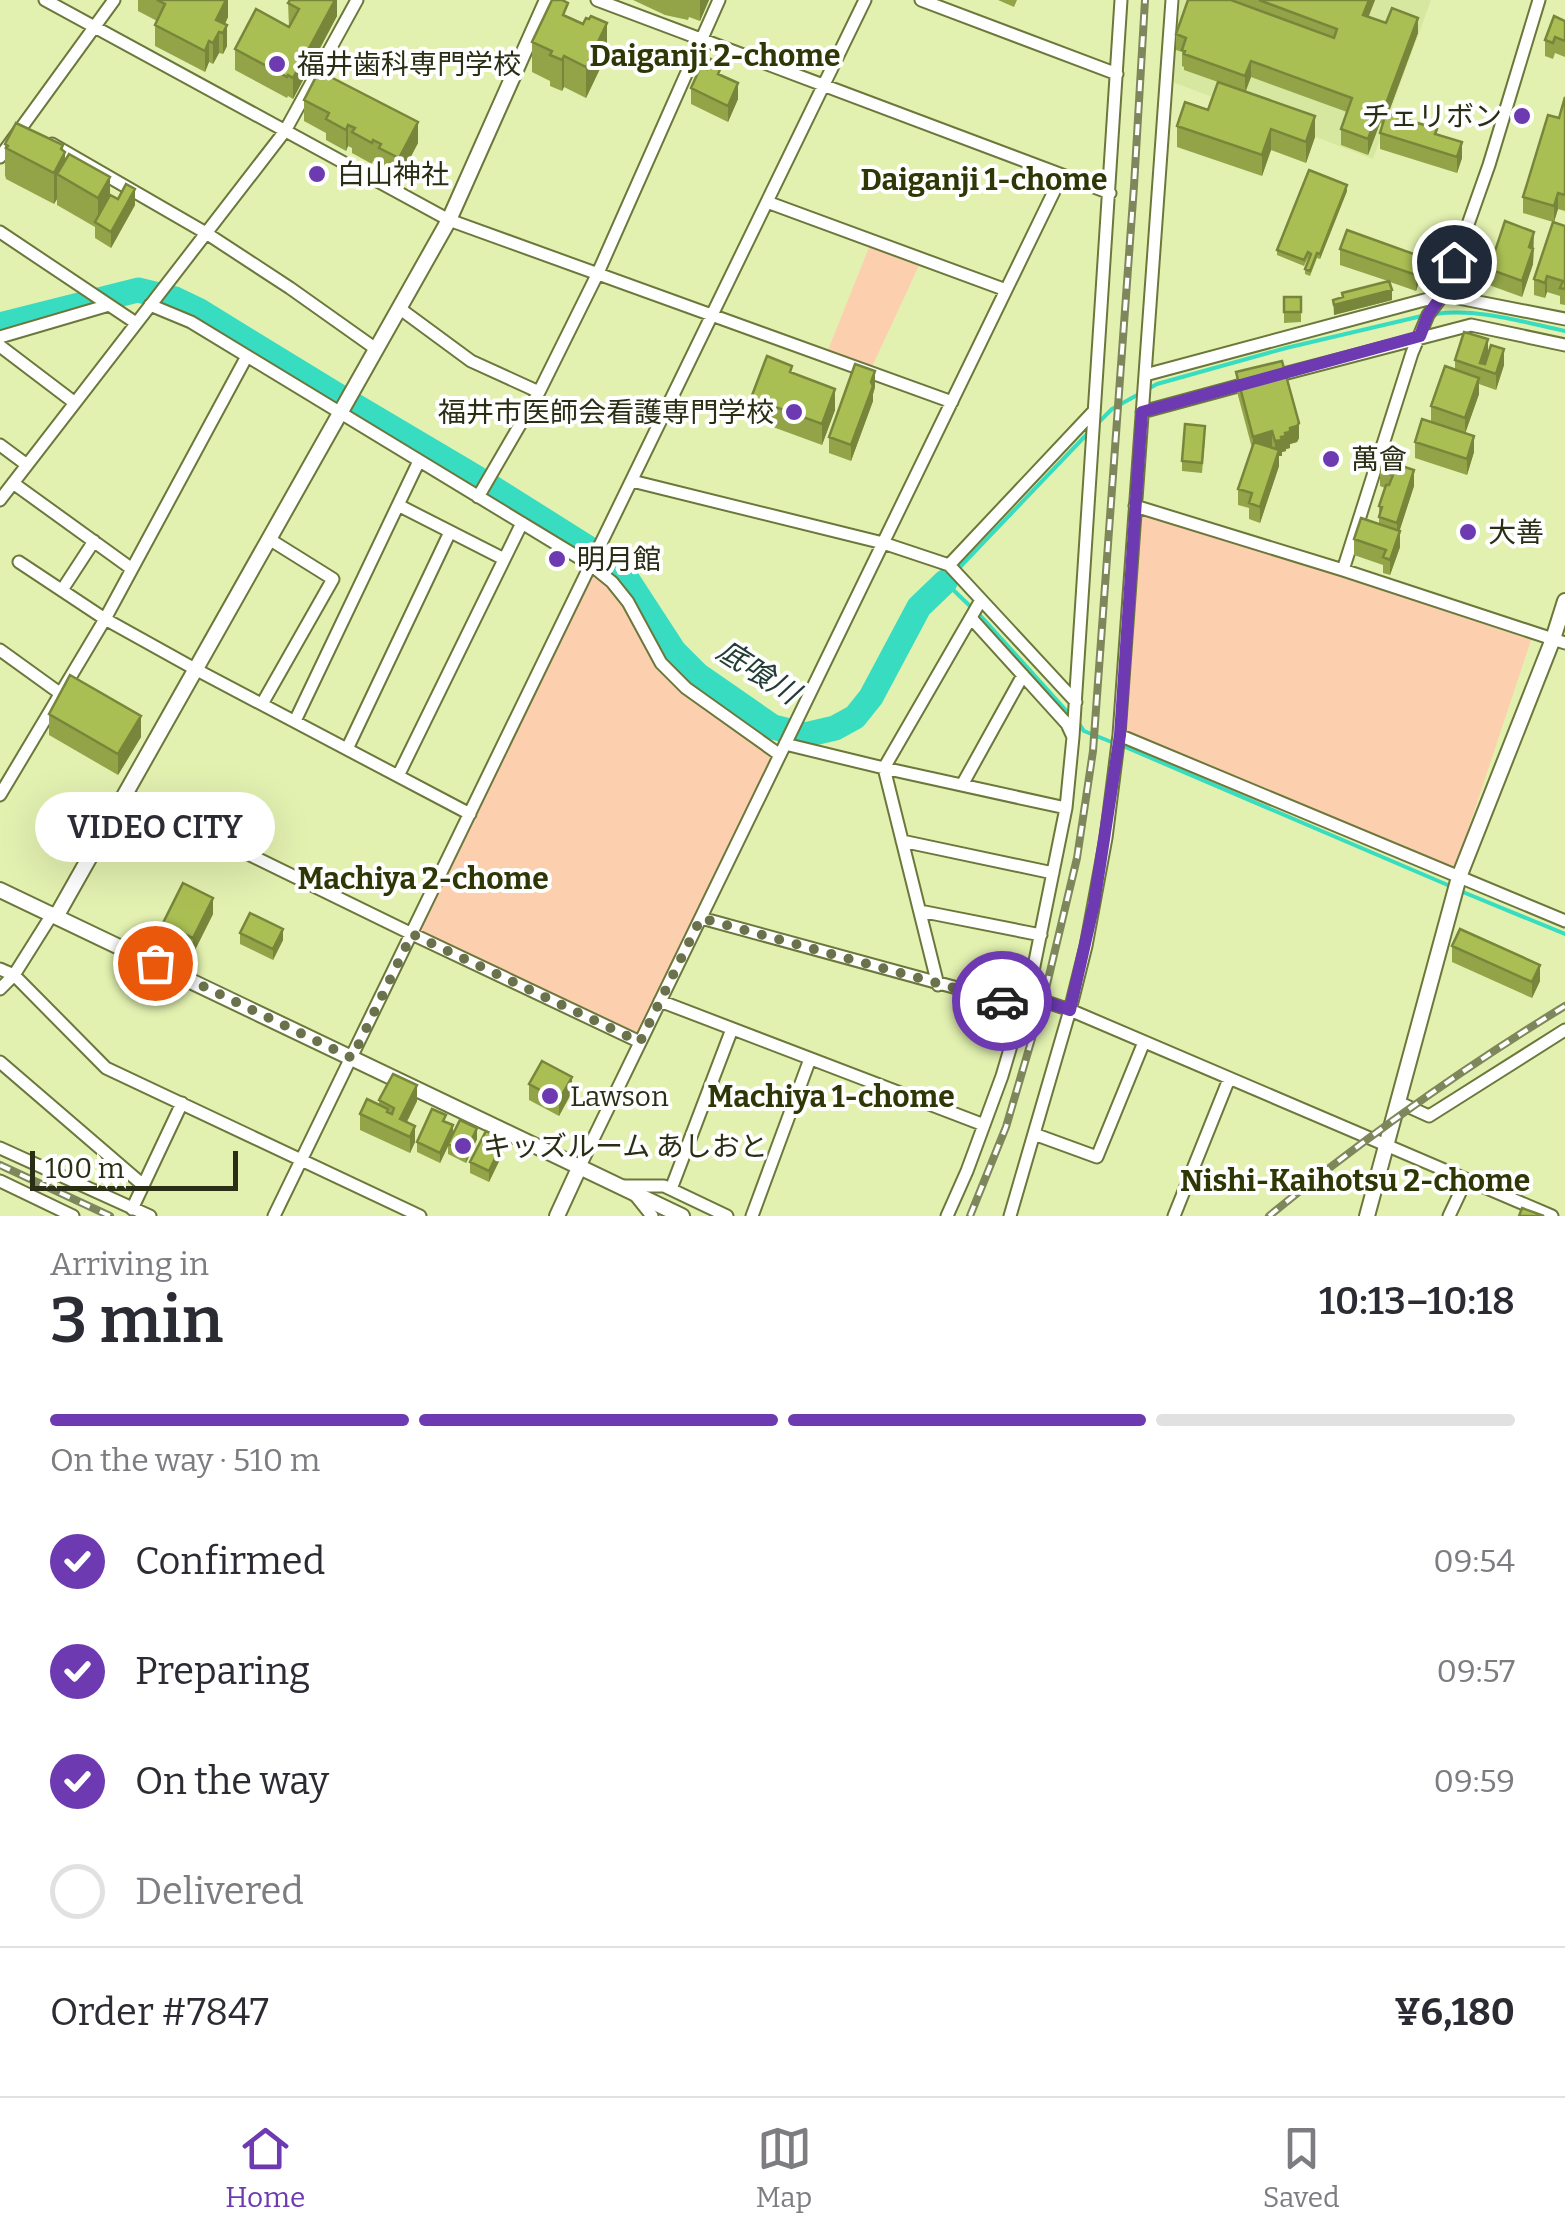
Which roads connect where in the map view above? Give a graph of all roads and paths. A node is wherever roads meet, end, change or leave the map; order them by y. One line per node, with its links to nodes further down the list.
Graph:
1 (46, 0): 12 (street)
2 (114, 0): 12 (street)
3 (358, 0): 17 (street)
4 (547, 0): 22 (street)
5 (597, 0): 13 (street)
6 (719, 0): 13 (street)
7 (866, 0): 15 (street)
8 (921, 0): 14 (street)
9 (1121, 0): 14 (street)
10 (1172, 0): 40 (street)
11 (1539, 0): 27 (street)
12 (94, 27): 16 (street); 17 (street)
13 (702, 39): 15 (street); 25 (street)
14 (1117, 74): 20 (street)
15 (824, 84): 19 (street); 21 (street)
16 (22, 126): 18 (street); 24 (street)
17 (285, 131): 22 (street); 24 (street)
18 (0, 157)
19 (1062, 175): 20 (street); 26 (street)
20 (1110, 192): 44 (street)
21 (768, 202): 26 (street); 31 (street)
22 (448, 220): 25 (street); 30 (street)
23 (0, 232): 28 (street)
24 (206, 234): 29 (street); 38 (street)
25 (597, 274): 31 (street); 41 (street)
26 (1006, 290): 42 (street)
27 (1443, 294): 32 (street); 35 (street); 40 (street)
28 (109, 305): 33 (street); 34 (street)
29 (150, 305): 33 (street); 39 (street)
30 (399, 308): 38 (street); 41 (street)
31 (712, 316): 42 (street); 50 (street)
32 (1565, 319)
33 (136, 323): 43 (street)
34 (0, 336)
35 (1420, 336): 36 (street); 45 (street); 66 (street)
36 (1565, 345)
37 (0, 346): 43 (street)
38 (376, 348): 46 (street)
39 (247, 356): 46 (street); 65 (street)
40 (1145, 375): 45 (street)
41 (539, 392): 52 (street)
42 (952, 402): 60 (street)
43 (75, 403): 49 (street)
44 (1094, 411): 64 (street); 77 (street)
45 (1142, 412): 55 (street)
46 (339, 414): 48 (street); 58 (street)
47 (0, 445): 49 (street)
48 (419, 462): 52 (street); 54 (street)
49 (26, 465): 51 (street)
50 (632, 480): 60 (street); 63 (street)
51 (12, 483): 53 (street); 59 (street)
52 (478, 497): 56 (street)
53 (0, 500)
54 (398, 505): 57 (street); 79 (street)
55 (1135, 506): 66 (street); 80 (street)
56 (522, 523): 61 (street); 63 (street)
57 (450, 532): 61 (street); 82 (street)
58 (268, 539): 74 (street); 78 (street)
59 (94, 542): 65 (street); 67 (street)
60 (883, 543): 64 (street); 83 (street)
61 (504, 560): 87 (street)
62 (19, 562): 67 (street)
63 (591, 564): 83 (street); 92 (street)
64 (948, 565): 68 (street)
65 (132, 569): 71 (street)
66 (1342, 570): 72 (street)
67 (62, 590): 71 (street)
68 (981, 600): 70 (street); 77 (street)
69 (1565, 600): 72 (street)
70 (971, 618): 75 (street); 85 (street)
71 (106, 619): 74 (street); 76 (street)
72 (1559, 641): 95 (street)
73 (0, 650): 76 (street)
74 (196, 669): 78 (street); 89 (street)
75 (1023, 676): 81 (street); 88 (street)
76 (61, 694): 86 (street)
77 (1076, 702): 81 (street)
78 (262, 704): 79 (street)
79 (294, 722): 82 (street)
80 (1120, 735): 95 (street); 109 (street)
81 (1073, 737): 91 (street)
82 (346, 749): 87 (street)
83 (783, 749): 85 (street); 99 (street)
84 (0, 764): 86 (street)
85 (884, 768): 88 (street); 93 (street)
86 (13, 774): 90 (street)
87 (398, 776): 92 (street)
88 (962, 785): 91 (street)
89 (125, 794): 98 (street); 101 (street)
90 (0, 796)
91 (1066, 808): 94 (street)
92 (470, 814): 101 (street)
93 (902, 840): 94 (street); 97 (street)
94 (1053, 873): 102 (street)
95 (1459, 877): 100 (street); 118 (street)
96 (0, 890): 98 (street)
97 (920, 911): 102 (street); 105 (street)
98 (55, 914): 104 (street); 114 (street)
99 (701, 918): 105 (street); 108 (street)
100 (1565, 921)
101 (412, 934): 112 (street); 114 (street)
102 (1042, 936): 107 (street)
103 (0, 969): 104 (street)
104 (14, 976): 106 (street); 119 (street)
105 (938, 985): 107 (street)
106 (0, 988)
107 (1024, 1000): 109 (street); 120 (street)
108 (660, 1001): 110 (street); 112 (street)
109 (1070, 1010): 113 (street); 121 (street)
110 (732, 1029): 115 (street); 130 (street)
111 (1565, 1030): 118 (street)
112 (640, 1042): 125 (street)
113 (1144, 1042): 117 (street); 121 (street)
114 (352, 1058): 124 (street); 125 (street)
115 (810, 1058): 120 (street); 140 (street)
116 (0, 1062): 128 (street)
117 (1229, 1079): 122 (street); 143 (street)
118 (1398, 1102): 122 (street)
119 (182, 1103): 124 (street); 128 (street)
120 (984, 1125): 141 (street)
121 (1034, 1134): 142 (street)
122 (1386, 1145): 126 (street); 144 (street)
123 (0, 1148): 131 (street)
124 (302, 1159): 134 (street); 135 (street)
125 (580, 1166): 129 (street); 136 (street)
126 (1466, 1180): 145 (street); 146 (street)
127 (0, 1181): 132 (street)
128 (143, 1185): 131 (street)
129 (626, 1189): 130 (street); 137 (street); 138 (street)
130 (671, 1190): 139 (street)
131 (132, 1209): 133 (street)
132 (72, 1216)
133 (150, 1216)
134 (274, 1216)
135 (420, 1216)
136 (557, 1216)
137 (652, 1216)
138 (682, 1216)
139 (728, 1216)
140 (752, 1216)
141 (947, 1216)
142 (1010, 1216)
143 (1174, 1216)
144 (1367, 1216)
145 (1449, 1216)
146 (1552, 1216)

